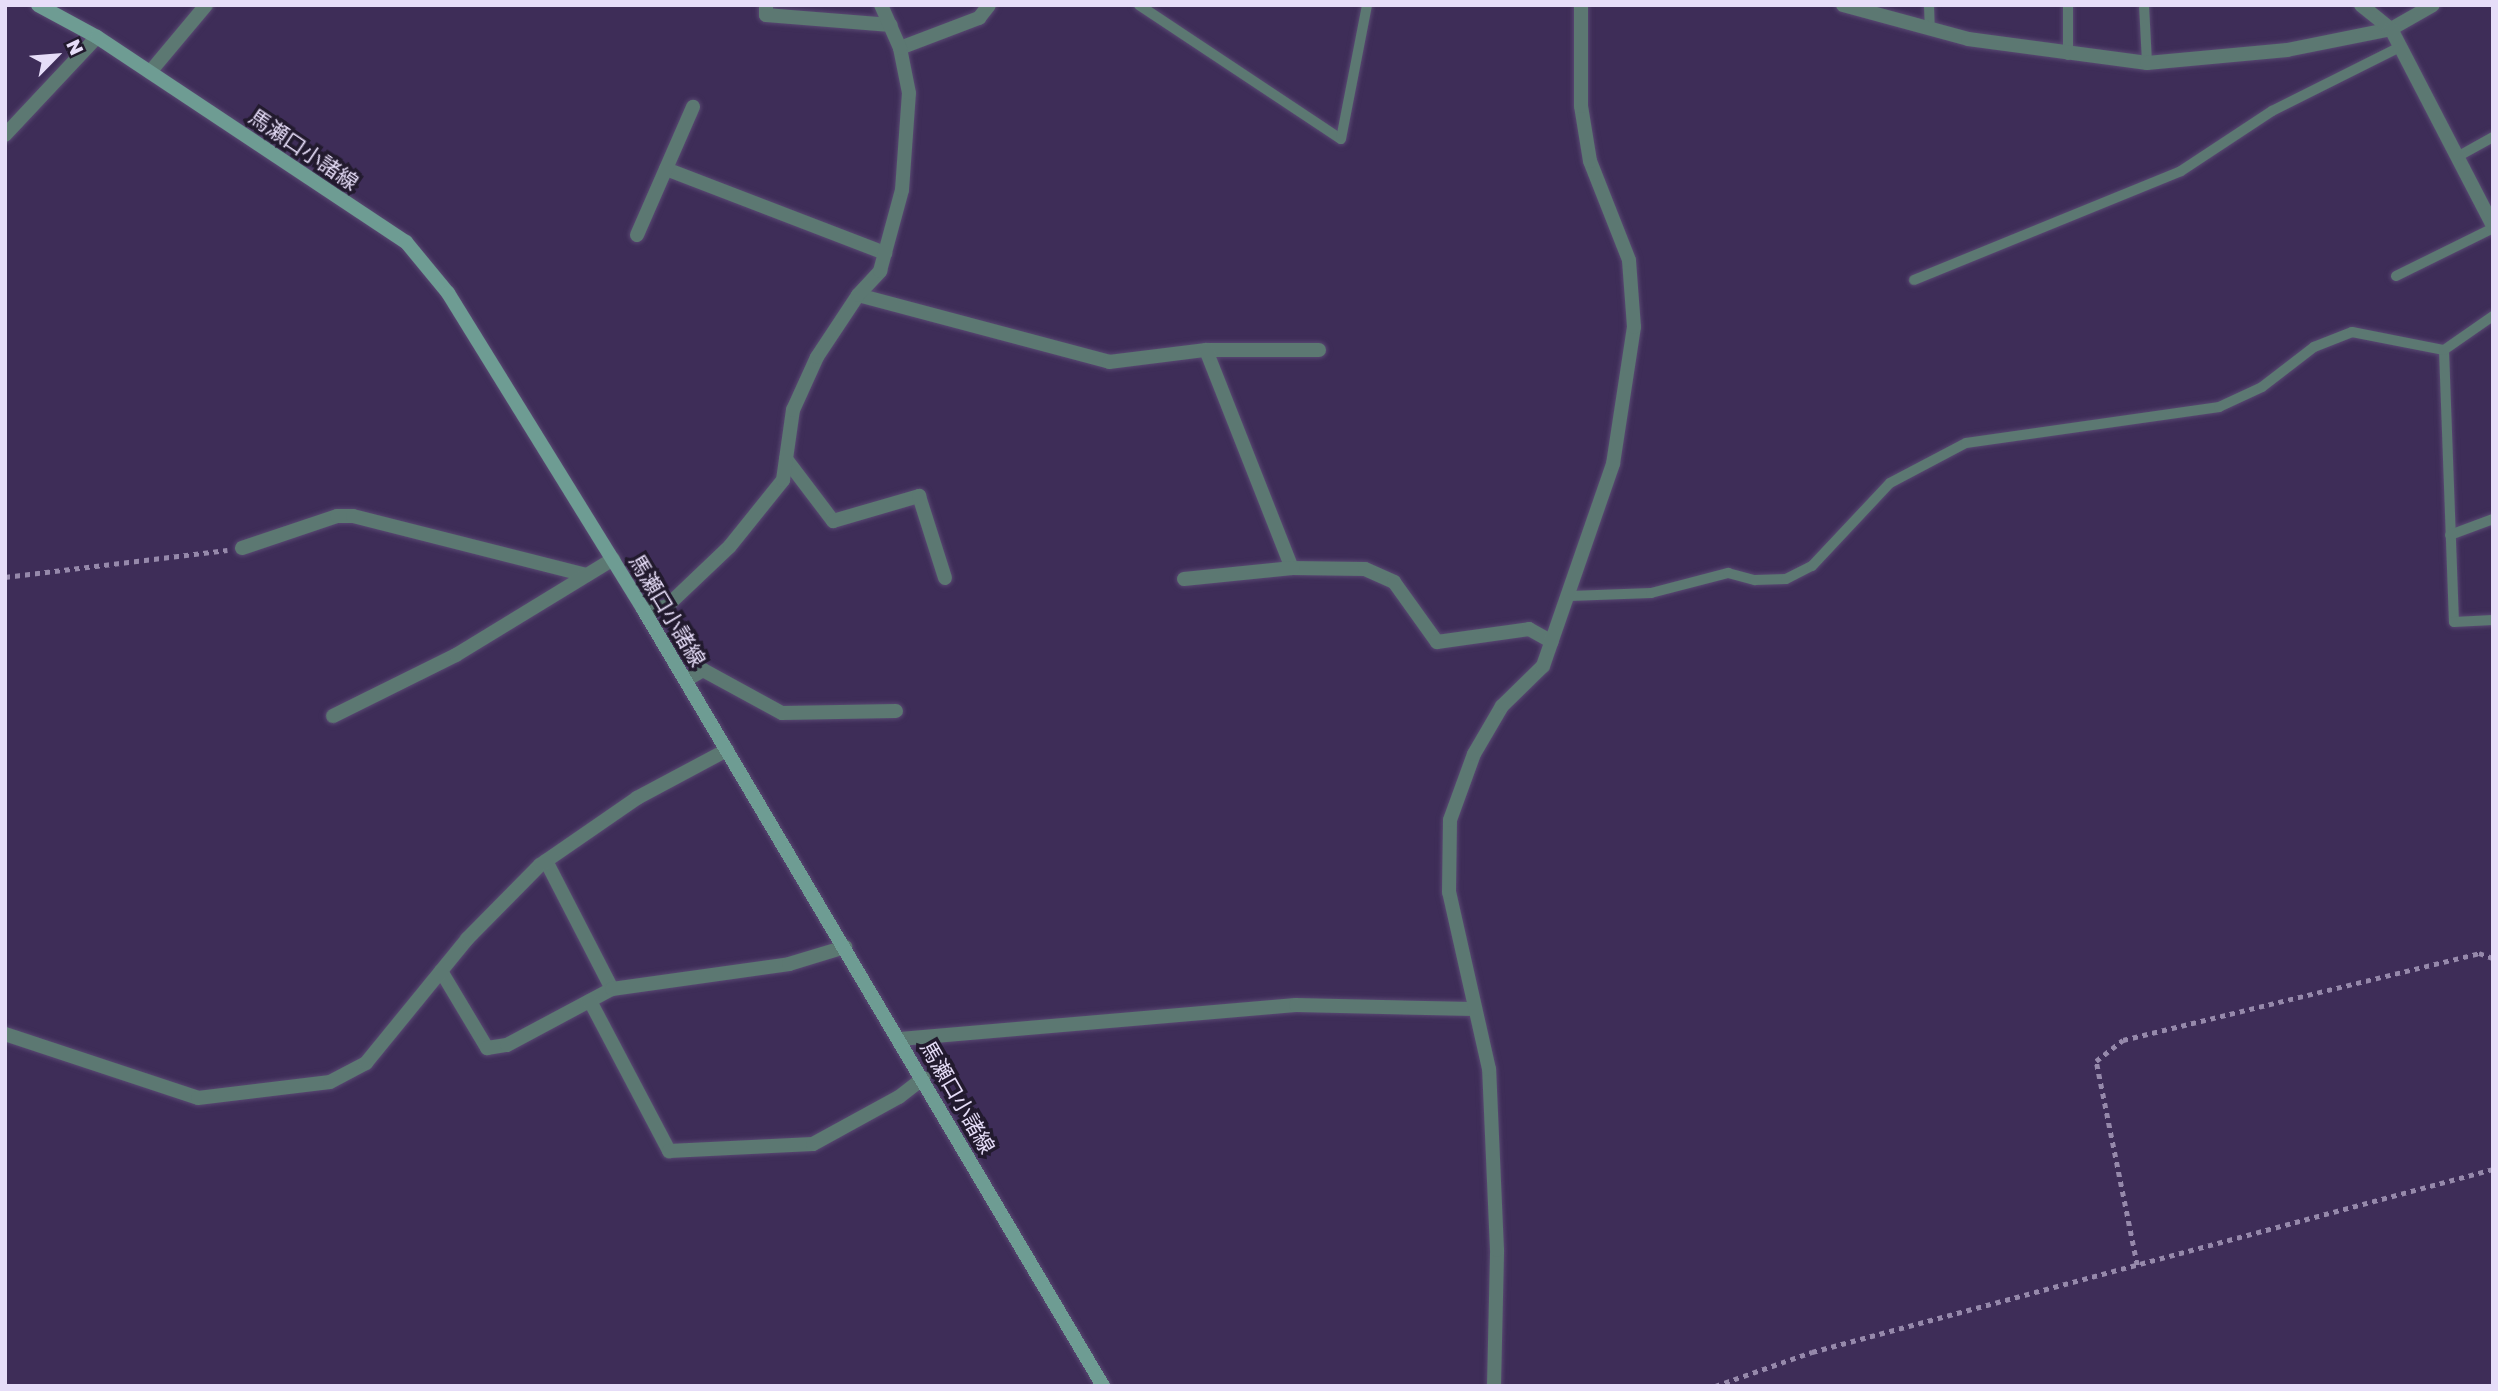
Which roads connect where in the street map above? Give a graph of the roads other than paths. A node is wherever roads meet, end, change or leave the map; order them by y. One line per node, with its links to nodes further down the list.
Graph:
1 (37, 5): 18 (main road, 馬瀬口小諸線)
2 (206, 5): 23 (street)
3 (765, 5): 15 (street)
4 (881, 5): 15 (street)
5 (989, 5): 20 (street)
6 (1139, 5): 7 (lane)
7 (1367, 5)
8 (1581, 5): 48 (street)
9 (1929, 5): 16 (lane)
10 (2068, 5): 21 (lane)
11 (2144, 5): 22 (lane)
12 (2361, 5): 17 (street)
13 (2434, 5): 17 (street)
14 (1845, 6): 16 (street)
15 (891, 25): 20 (street)
16 (1930, 29): 21 (street)
17 (2390, 29): 19 (street); 22 (street)
18 (97, 37): 23 (main road, 馬瀬口小諸線); 25 (street)
19 (2400, 47): 27 (street); 33 (lane)
20 (900, 48): 31 (street)
21 (2068, 55): 22 (street)
22 (2147, 63)
23 (150, 72): 43 (main road, 馬瀬口小諸線)
24 (693, 107): 28 (street)
25 (5, 135)
26 (2493, 136): 27 (lane)
27 (2456, 157): 29 (street)
28 (666, 169): 30 (street); 31 (street)
29 (2493, 227): 32 (lane)
30 (637, 235)
31 (885, 253): 34 (street)
32 (2396, 276)
33 (1914, 280)
34 (858, 295): 36 (street); 39 (street)
35 (2493, 316): 38 (lane)
36 (1206, 350): 37 (street); 44 (street)
37 (1319, 350)
38 (2444, 350): 41 (lane); 48 (lane)
39 (786, 459): 46 (street); 49 (street)
40 (2493, 519): 41 (lane)
41 (2450, 535): 50 (lane)
42 (242, 548): 45 (street)
43 (613, 559): 45 (street); 49 (main road, 馬瀬口小諸線)
44 (1292, 568): 47 (street); 51 (street)
45 (586, 575): 54 (street)
46 (945, 578)
47 (1184, 579)
48 (1570, 596): 51 (street)
49 (643, 609): 52 (main road, 馬瀬口小諸線)
50 (2493, 620)
51 (1552, 642): 61 (street)
52 (686, 680): 53 (street); 55 (main road, 馬瀬口小諸線)
53 (896, 711)
54 (334, 716)
55 (727, 750): 56 (street); 57 (main road, 馬瀬口小諸線)
56 (546, 861): 58 (street); 59 (street)
57 (845, 947): 59 (street); 63 (main road, 馬瀬口小諸線)
58 (440, 971): 60 (street); 62 (street)
59 (612, 989): 60 (street)
60 (590, 1001): 64 (street)
61 (1473, 1009): 63 (street); 66 (street)
62 (5, 1034)
63 (900, 1039): 64 (main road, 馬瀬口小諸線)
64 (923, 1077): 65 (main road, 馬瀬口小諸線)
65 (1103, 1386)
66 (1494, 1386)

